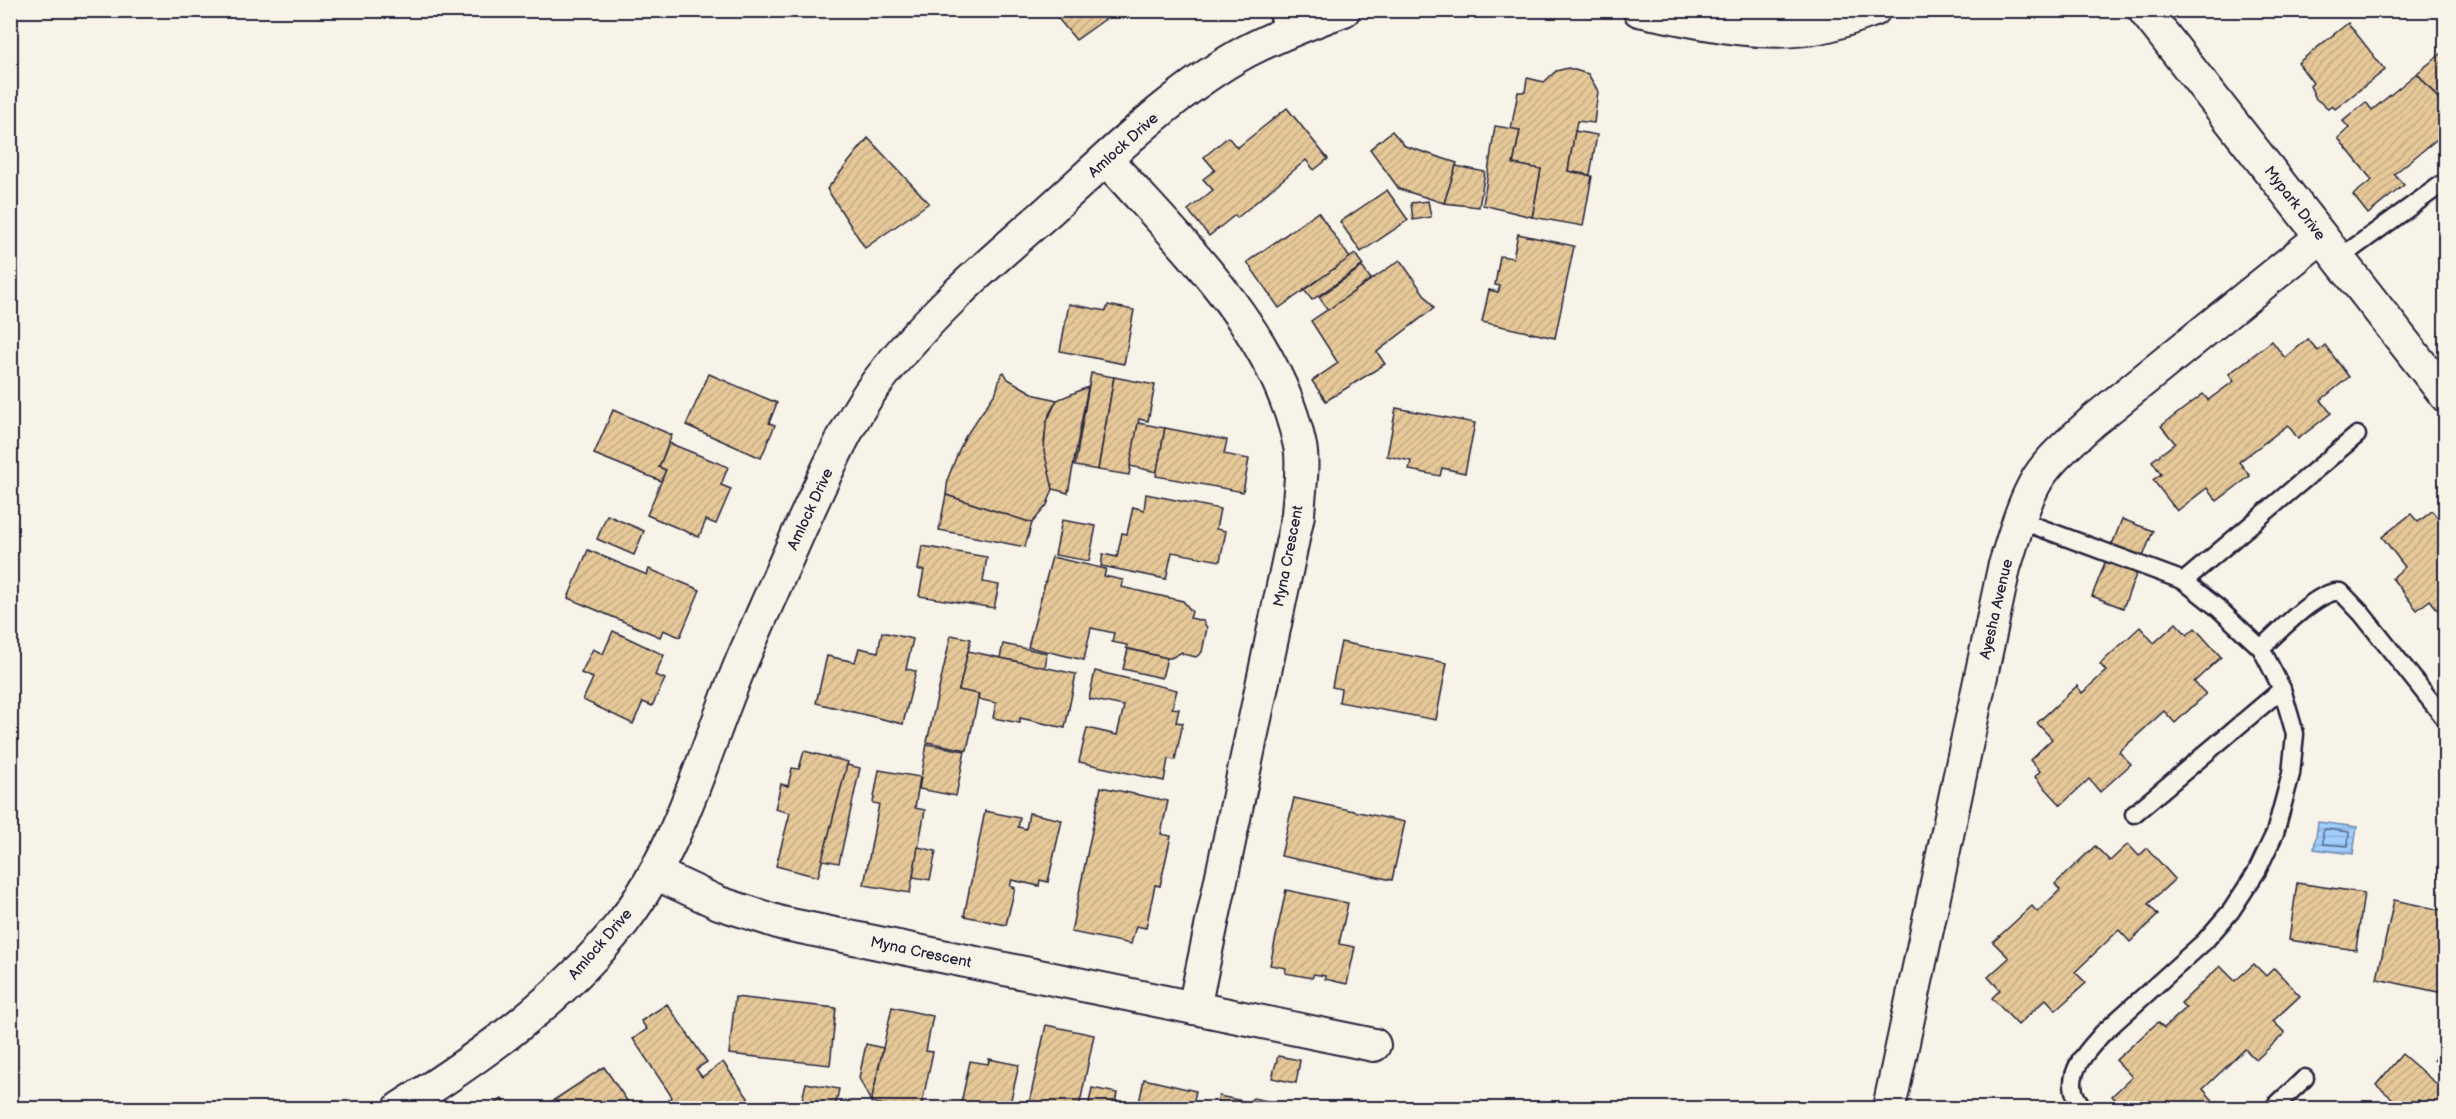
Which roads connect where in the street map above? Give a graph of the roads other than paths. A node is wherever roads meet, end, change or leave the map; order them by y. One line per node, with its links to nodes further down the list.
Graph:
1 (1344, 10): 5 (street, Amlock Drive)
2 (1639, 10): 3 (street)
3 (1874, 10)
4 (2144, 10): 8 (street, Mypark Drive)
5 (1281, 22): 6 (street, Amlock Drive)
6 (1106, 159): 17 (street, Amlock Drive); 18 (street, Myna Crescent)
7 (2445, 181): 8 (lane)
8 (2330, 248): 9 (street, Mypark Drive); 11 (street, Ayesha Avenue)
9 (2445, 396)
10 (2357, 435): 12 (lane)
11 (2019, 519): 12 (lane); 22 (street, Ayesha Avenue)
12 (2184, 581): 13 (lane)
13 (2261, 648): 14 (lane); 15 (lane)
14 (2282, 688): 16 (lane); 23 (lane)
15 (2445, 720)
16 (2134, 814)
17 (655, 873): 18 (street, Myna Crescent); 21 (street, Amlock Drive)
18 (1194, 1008): 19 (street, Myna Crescent)
19 (1374, 1045)
20 (2305, 1078): 24 (lane)
21 (400, 1108)
22 (1889, 1108)
23 (2083, 1108)
24 (2273, 1108)

